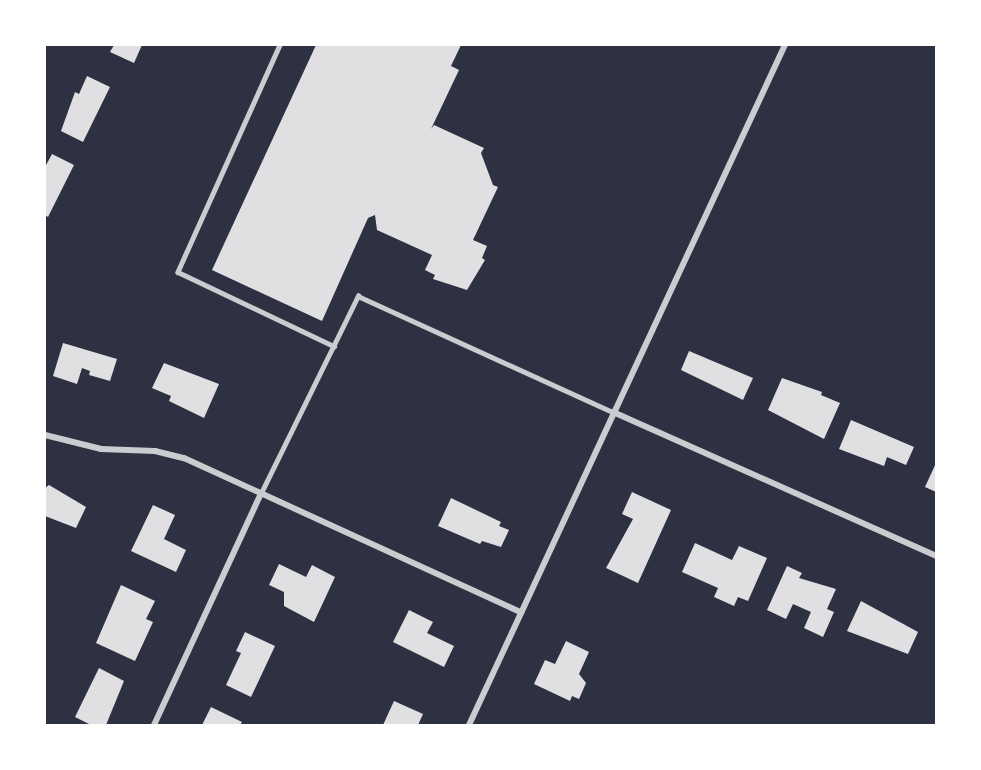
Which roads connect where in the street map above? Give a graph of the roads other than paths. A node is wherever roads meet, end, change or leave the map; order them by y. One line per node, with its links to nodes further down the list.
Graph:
1 (279, 45): 3 (lane)
2 (785, 45): 4 (street)
3 (334, 346): 4 (lane); 6 (lane)
4 (613, 412): 7 (street); 8 (street)
5 (45, 435): 6 (street)
6 (261, 493): 8 (street); 9 (street)
7 (936, 556)
8 (521, 612): 10 (street)
9 (154, 725)
10 (469, 725)

